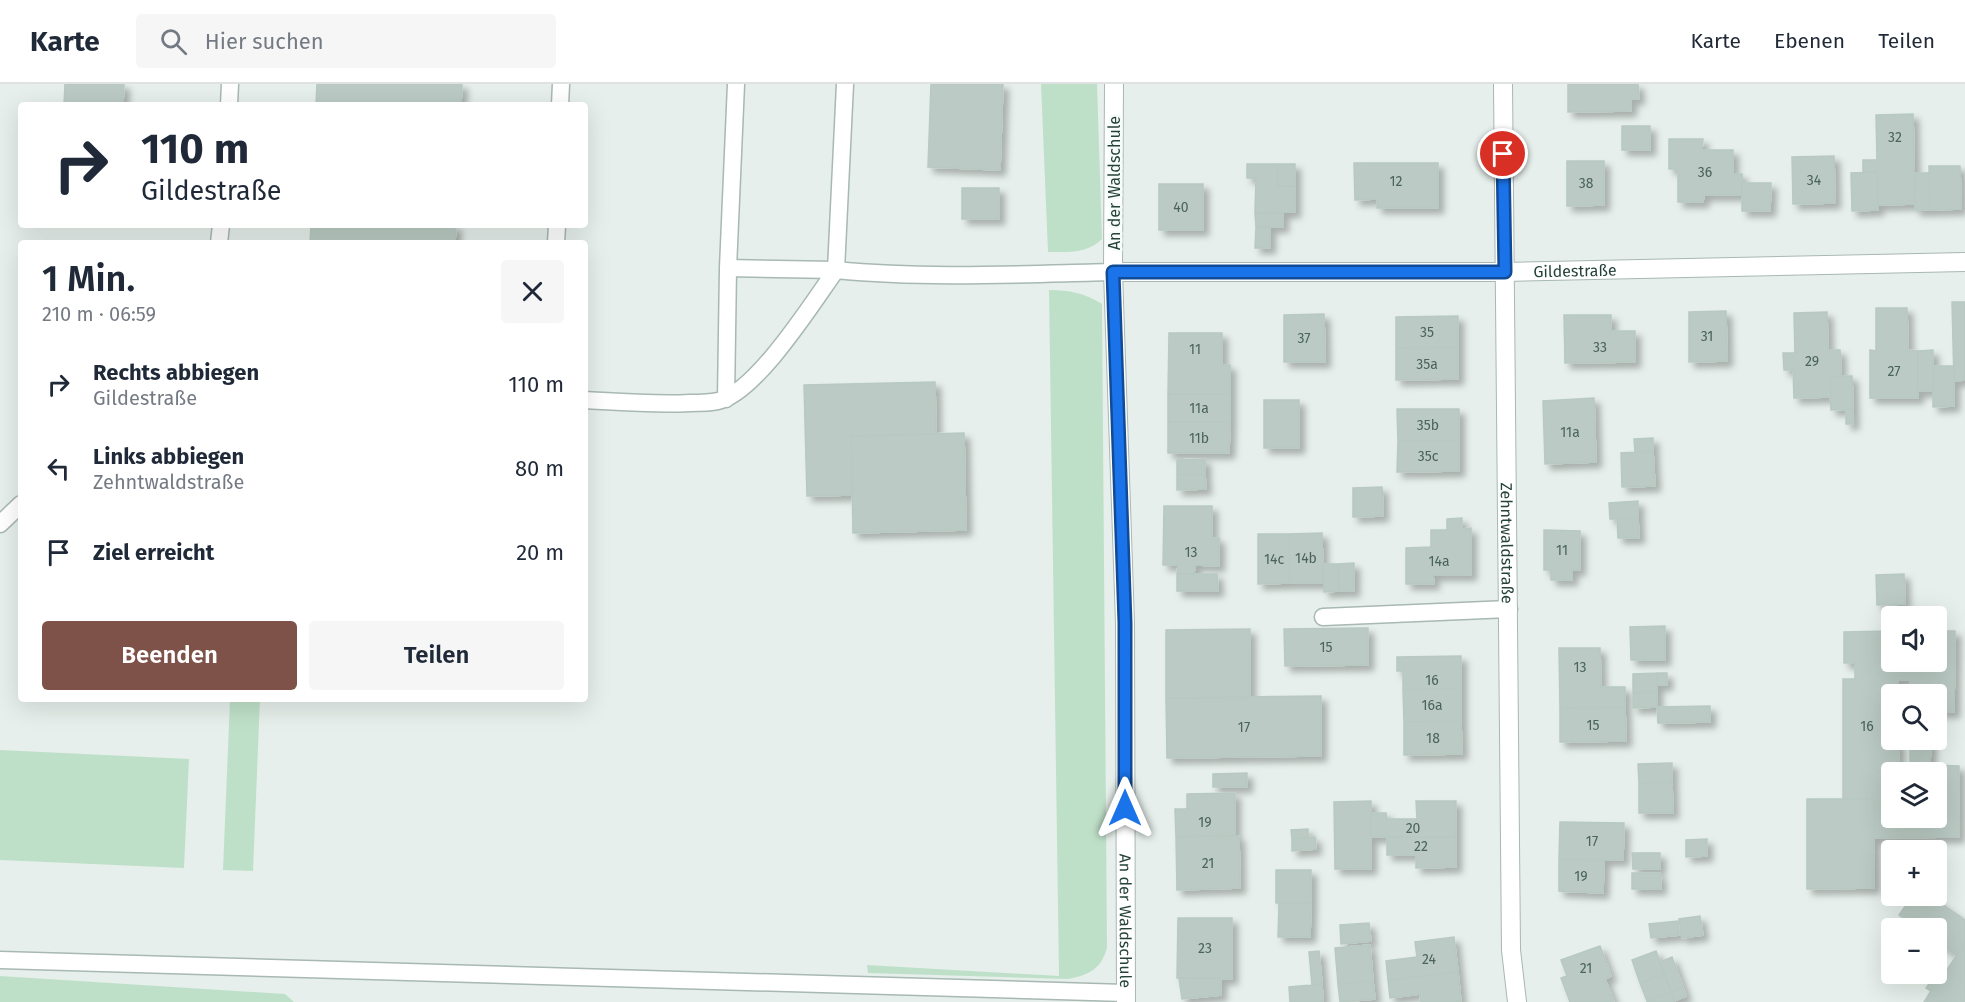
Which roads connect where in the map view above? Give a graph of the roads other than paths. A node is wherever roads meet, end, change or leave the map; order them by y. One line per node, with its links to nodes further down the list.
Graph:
1 (230, 84): 7 (lane)
2 (561, 84): 8 (lane)
3 (736, 84): 10 (lane)
4 (845, 84): 11 (lane)
5 (1114, 84): 12 (street, An der Waldschule)
6 (1503, 84): 13 (street, Zehntwaldstraße)
7 (229, 102)
8 (560, 102)
9 (1965, 262): 13 (street, Gildestraße)
10 (728, 268): 11 (lane); 14 (lane)
11 (836, 270): 12 (lane); 14 (lane)
12 (1113, 272): 13 (street, Gildestraße); 21 (street, An der Waldschule)
13 (1505, 272): 18 (street, Zehntwaldstraße)
14 (726, 399): 15 (lane)
15 (588, 400)
16 (18, 507): 17 (lane)
17 (0, 524)
18 (1509, 609): 19 (lane); 22 (street, Zehntwaldstraße)
19 (1323, 616)
20 (0, 960): 21 (lane)
21 (1125, 998)
22 (1517, 1002)

